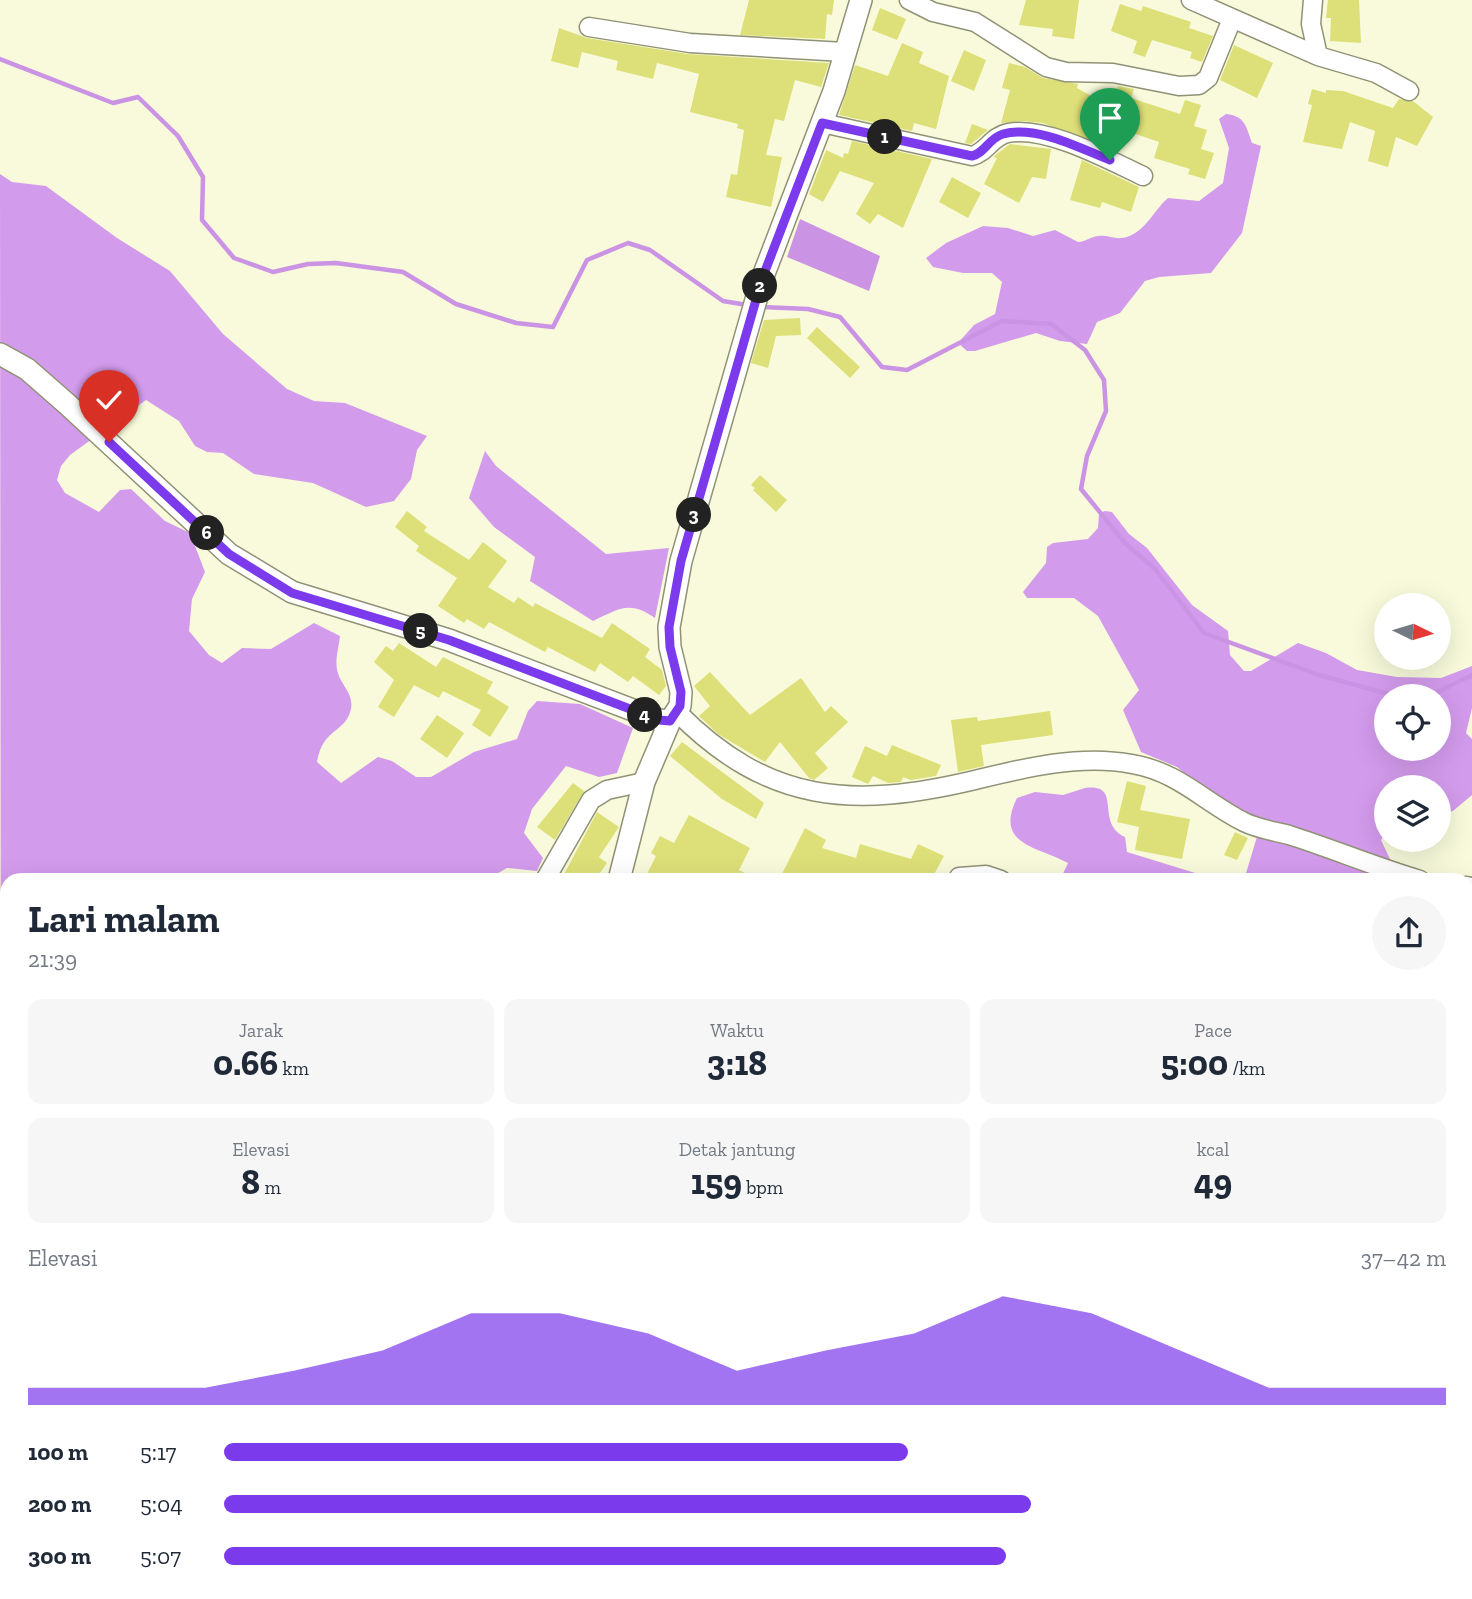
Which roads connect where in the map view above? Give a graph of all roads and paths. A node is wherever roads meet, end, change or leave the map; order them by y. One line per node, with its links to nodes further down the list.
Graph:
1 (861, 0): 7 (street)
2 (909, 0): 5 (street)
3 (1191, 0): 5 (street)
4 (1313, 0): 8 (street)
5 (1232, 19): 8 (street)
6 (589, 27): 7 (street)
7 (844, 52): 10 (street)
8 (1318, 57): 9 (street)
9 (1409, 91)
10 (822, 123): 11 (street); 13 (street)
11 (1143, 176)
12 (0, 354): 13 (street)
13 (673, 716): 14 (street); 17 (street)
14 (644, 782): 15 (street); 16 (street)
15 (549, 873)
16 (621, 873)
17 (1398, 873)

